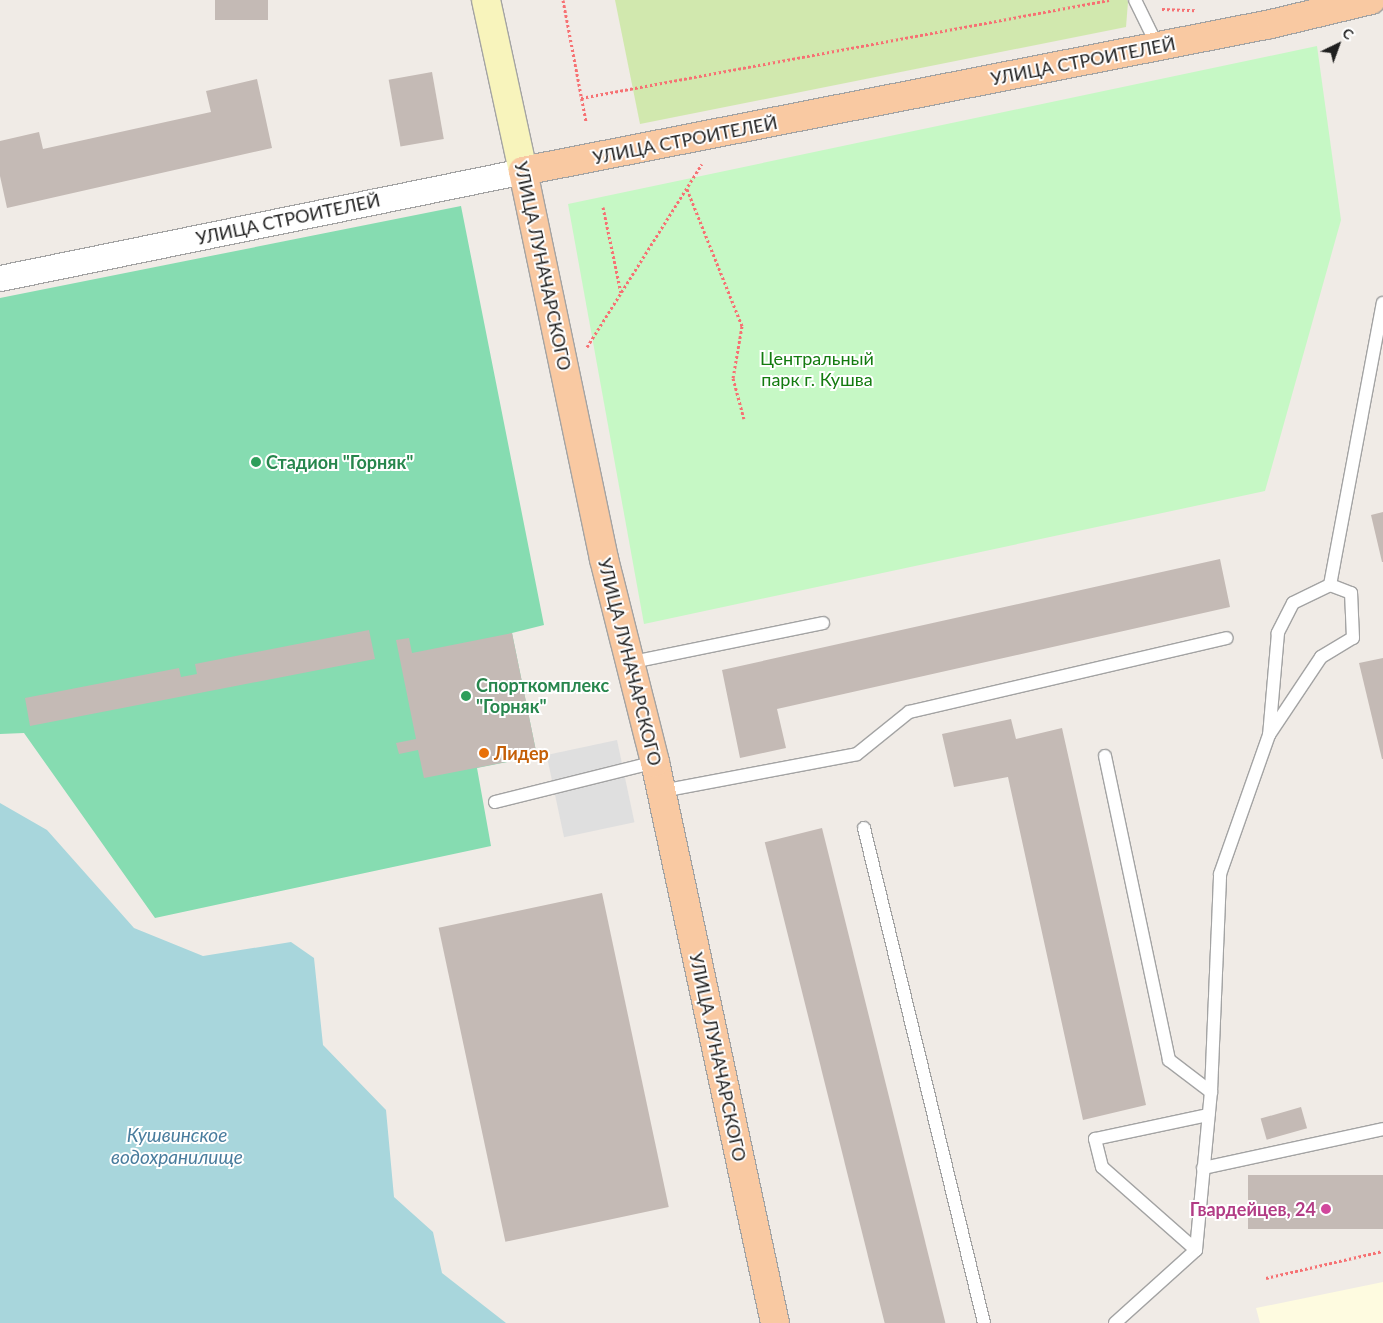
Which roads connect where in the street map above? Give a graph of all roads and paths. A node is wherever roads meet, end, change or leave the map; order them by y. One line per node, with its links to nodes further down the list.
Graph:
1 (486, 0): 10 (main road, УЛИЦА ЛУНАЧАРСКОГО)
2 (563, 0): 7 (path)
3 (1109, 0): 7 (path)
4 (1136, 0): 6 (lane)
5 (1371, 0): 6 (main road, УЛИЦА СТРОИТЕЛЕЙ)
6 (1158, 47): 9 (main road, УЛИЦА СТРОИТЕЛЕЙ)
7 (581, 98): 8 (path)
8 (586, 122)
9 (722, 132): 10 (main road, УЛИЦА СТРОИТЕЛЕЙ); 11 (path)
10 (523, 171): 13 (street, УЛИЦА СТРОИТЕЛЕЙ); 16 (main road, УЛИЦА ЛУНАЧАРСКОГО)
11 (687, 189): 14 (path); 17 (path)
12 (603, 206): 14 (path)
13 (0, 278)
14 (621, 294): 16 (path)
15 (1383, 303): 18 (lane)
16 (566, 379): 21 (main road, УЛИЦА ЛУНАЧАРСКОГО)
17 (744, 419)
18 (1330, 585): 22 (lane); 22 (lane)
19 (823, 623): 21 (lane)
20 (1226, 638): 25 (lane)
21 (633, 662): 24 (main road, УЛИЦА ЛУНАЧАРСКОГО)
22 (1270, 735): 28 (lane)
23 (1105, 756): 28 (lane)
24 (655, 762): 25 (main road, УЛИЦА ЛУНАЧАРСКОГО); 26 (lane)
25 (662, 791): 35 (main road, УЛИЦА ЛУНАЧАРСКОГО)
26 (495, 802)
27 (864, 828): 36 (lane)
28 (1211, 1092): 29 (lane)
29 (1208, 1115): 31 (lane); 32 (lane)
30 (1383, 1129): 31 (lane)
31 (1203, 1168): 32 (lane)
32 (1196, 1250): 37 (lane)
33 (1383, 1251): 34 (path)
34 (1266, 1278)
35 (775, 1323)
36 (984, 1323)
37 (1115, 1323)

